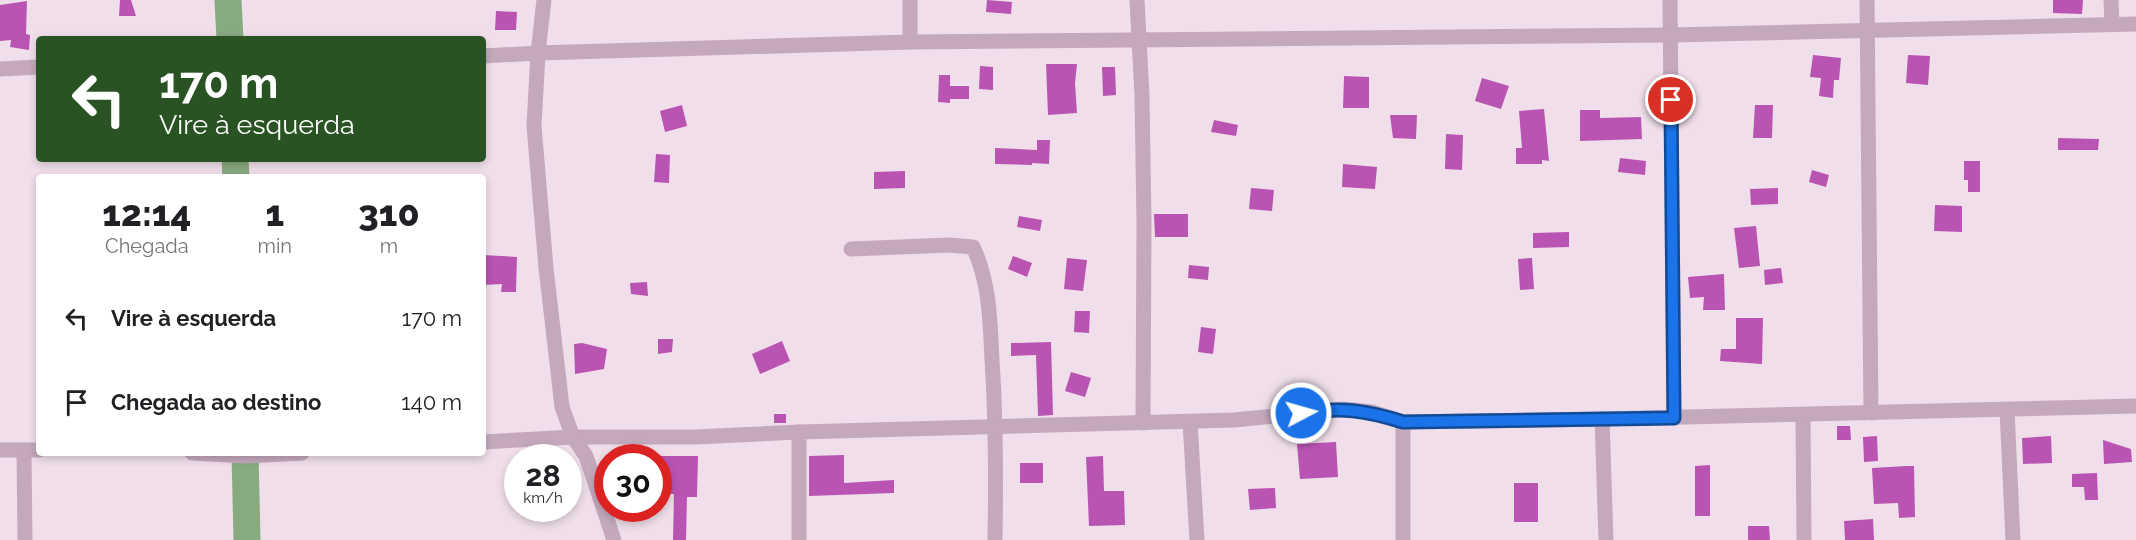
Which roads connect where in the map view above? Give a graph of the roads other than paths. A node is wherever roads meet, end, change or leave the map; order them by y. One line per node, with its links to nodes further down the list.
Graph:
1 (544, 0): 13 (street)
2 (910, 0): 12 (street)
3 (1137, 0): 11 (street)
4 (1670, 0): 10 (street)
5 (1867, 0): 9 (street)
6 (2111, 0): 7 (street)
7 (2112, 24): 8 (street); 9 (street)
8 (2136, 24)
9 (1868, 32): 10 (street); 20 (street)
10 (1671, 35): 11 (street); 22 (street)
11 (1138, 40): 12 (street); 26 (street)
12 (910, 42): 13 (street)
13 (538, 53): 14 (street); 29 (street)
14 (486, 56)
15 (36, 67): 16 (street)
16 (0, 69)
17 (850, 249): 27 (street)
18 (2136, 406): 19 (street)
19 (2007, 410): 20 (street); 41 (street)
20 (1871, 413): 21 (street)
21 (1803, 415): 22 (street); 40 (street)
22 (1674, 418): 23 (street)
23 (1602, 419): 25 (street); 39 (street)
24 (1190, 422): 25 (street); 26 (street); 37 (street)
25 (1403, 422): 38 (street)
26 (1143, 423): 27 (street)
27 (996, 428): 28 (street); 36 (street)
28 (799, 432): 29 (street); 35 (street)
29 (573, 437): 30 (street); 34 (street)
30 (486, 442)
31 (0, 450): 32 (street)
32 (32, 450): 33 (street)
33 (25, 540)
34 (614, 540)
35 (799, 540)
36 (995, 540)
37 (1197, 540)
38 (1403, 540)
39 (1606, 540)
40 (1804, 540)
41 (2013, 540)

